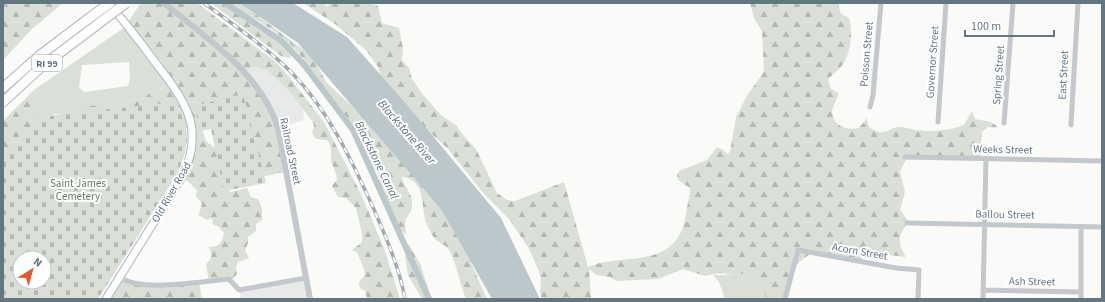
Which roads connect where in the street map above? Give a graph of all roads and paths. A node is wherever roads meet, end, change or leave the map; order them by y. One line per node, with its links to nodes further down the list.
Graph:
1 (110, 3): 8 (highway, RI 99, bridge); 22 (main road, Old River Road)
2 (126, 3): 8 (highway, RI 99, bridge)
3 (164, 3): 23 (street, Railroad Street)
4 (881, 3): 11 (street, Poisson Street)
5 (946, 3): 12 (street, Governor Street)
6 (1013, 3): 13 (street, Spring Street)
7 (1078, 3): 14 (street, East Street)
8 (91, 23): 9 (highway, RI 99); 10 (highway, RI 99)
9 (3, 88)
10 (3, 102)
11 (870, 107)
12 (938, 122)
13 (1004, 123)
14 (1070, 125)
15 (905, 157): 16 (street, Weeks Street)
16 (986, 159): 17 (street, Weeks Street); 19 (street)
17 (1102, 161)
18 (907, 223): 19 (street, Ballou Street)
19 (984, 224): 20 (street, Ballou Street); 24 (street)
20 (1081, 227): 21 (street, Ballou Street); 25 (street)
21 (1102, 227)
22 (120, 277): 23 (street); 26 (main road, Old River Road)
23 (306, 278): 27 (street, Railroad Street)
24 (983, 290): 25 (street, Ash Street); 30 (street)
25 (1081, 292): 31 (street)
26 (106, 299)
27 (310, 299)
28 (785, 299): 29 (street, Acorn Street)
29 (918, 299)
30 (983, 299)
31 (1081, 299)

